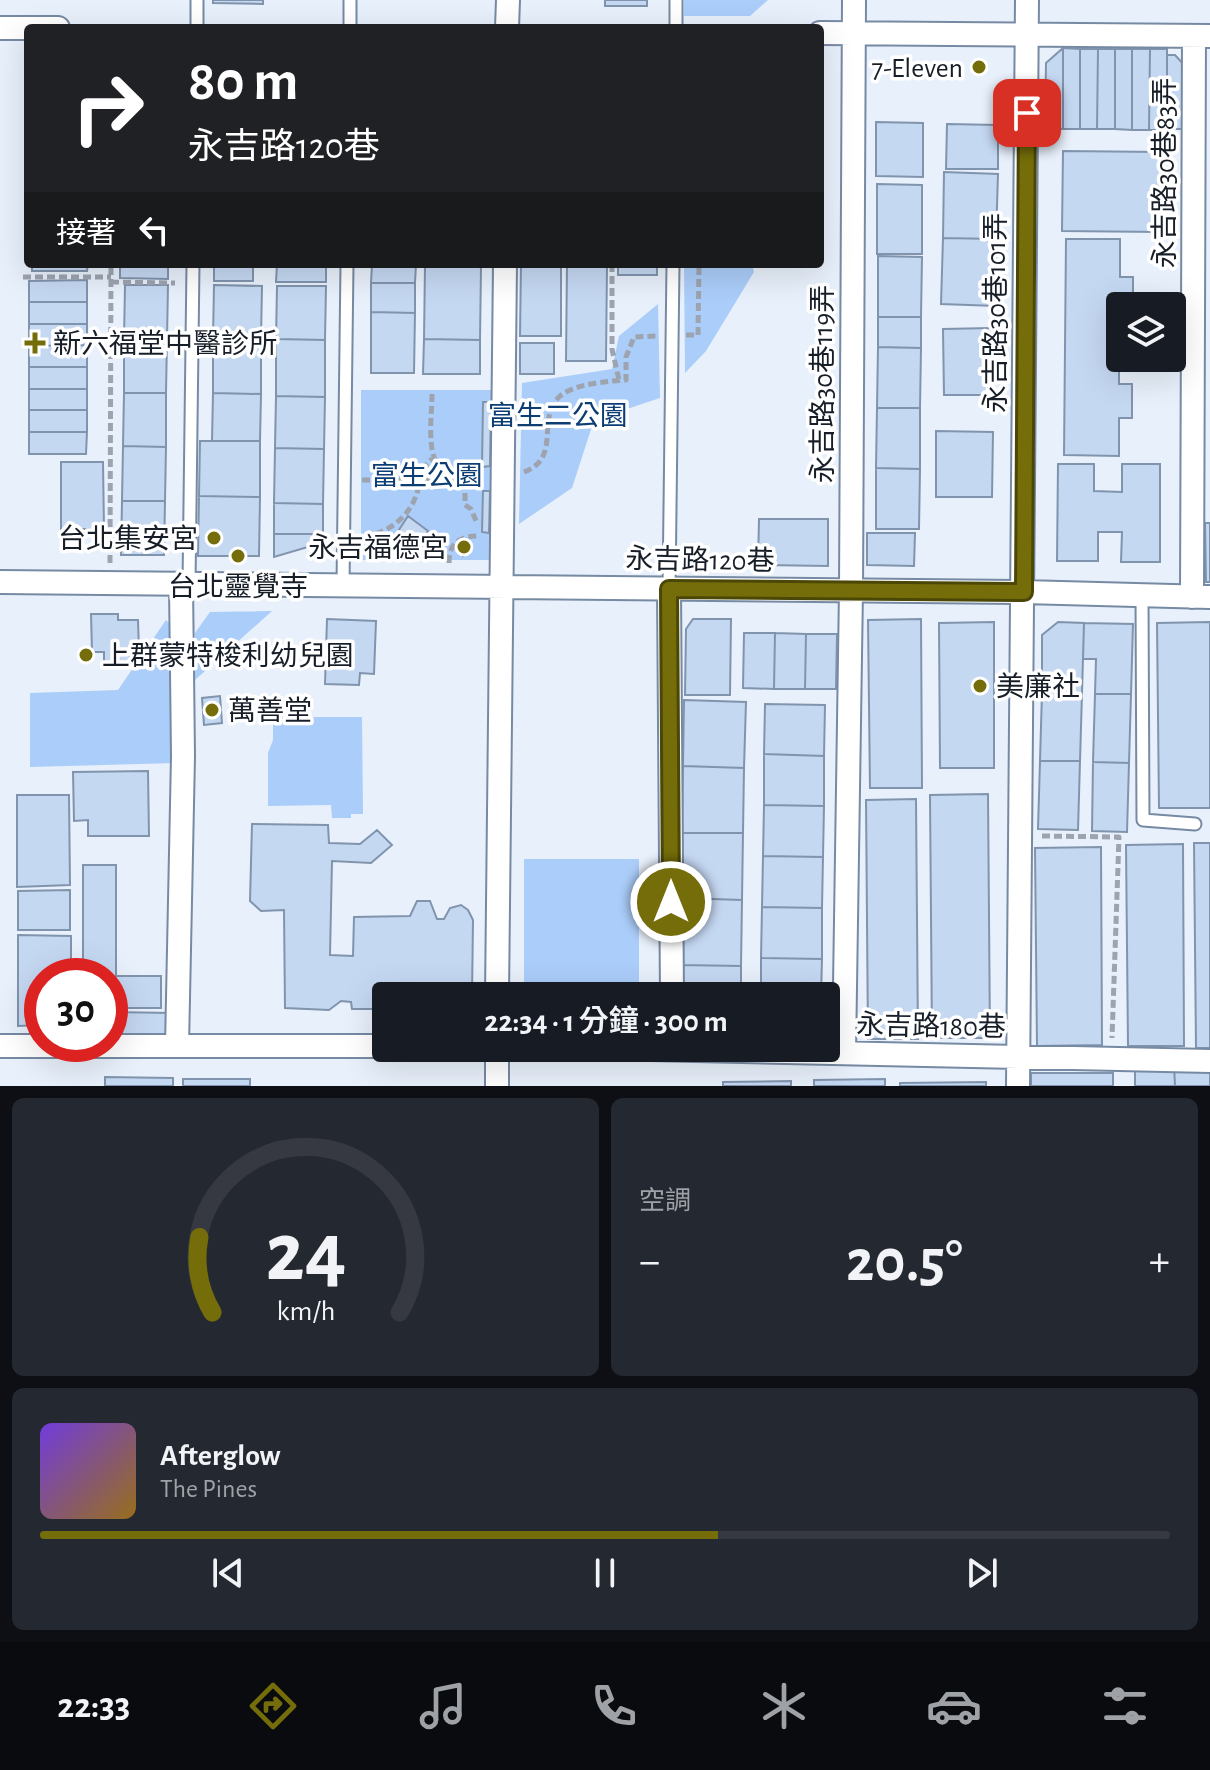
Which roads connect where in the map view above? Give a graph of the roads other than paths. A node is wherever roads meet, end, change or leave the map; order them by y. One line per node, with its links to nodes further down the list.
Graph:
1 (197, 0): 7 (lane)
2 (350, 0): 8 (lane)
3 (508, 0): 9 (street)
4 (676, 0): 10 (lane)
5 (854, 0): 14 (street, 永吉路30巷119弄)
6 (1027, 0): 15 (street, 永吉路30巷101弄)
7 (197, 24)
8 (350, 24)
9 (507, 24)
10 (676, 24)
11 (0, 28): 12 (street)
12 (24, 28)
13 (824, 33): 14 (street)
14 (854, 33): 15 (street); 26 (street, 永吉路30巷119弄)
15 (1027, 35): 16 (street); 27 (street, 永吉路30巷101弄)
16 (1202, 36): 29 (street, 永吉路30巷83弄)
17 (193, 268): 22 (lane)
18 (347, 268): 23 (lane)
19 (505, 268): 24 (street)
20 (673, 268): 25 (lane)
21 (0, 582): 22 (street, 永吉路120巷)
22 (185, 585): 23 (street, 永吉路120巷); 34 (street)
23 (343, 586): 24 (street, 永吉路120巷)
24 (501, 587): 25 (street, 永吉路120巷); 31 (street)
25 (669, 589): 26 (street, 永吉路120巷); 32 (street)
26 (851, 590): 27 (street, 永吉路120巷); 37 (street, 永吉路30巷119弄)
27 (1024, 592): 28 (street, 永吉路120巷); 38 (street, 永吉路30巷101弄)
28 (1142, 596): 29 (street, 永吉路120巷); 30 (lane)
29 (1201, 597)
30 (1195, 824)
31 (497, 982)
32 (672, 982)
33 (0, 1046): 34 (street)
34 (177, 1046): 35 (street)
35 (372, 1046)
36 (840, 1053): 37 (street, 永吉路180巷)
37 (844, 1053): 38 (street, 永吉路180巷)
38 (1019, 1057): 39 (street, 永吉路180巷); 42 (street, 永吉路30巷101弄)
39 (1210, 1061)
40 (497, 1062): 41 (street)
41 (497, 1086)
42 (1018, 1086)

